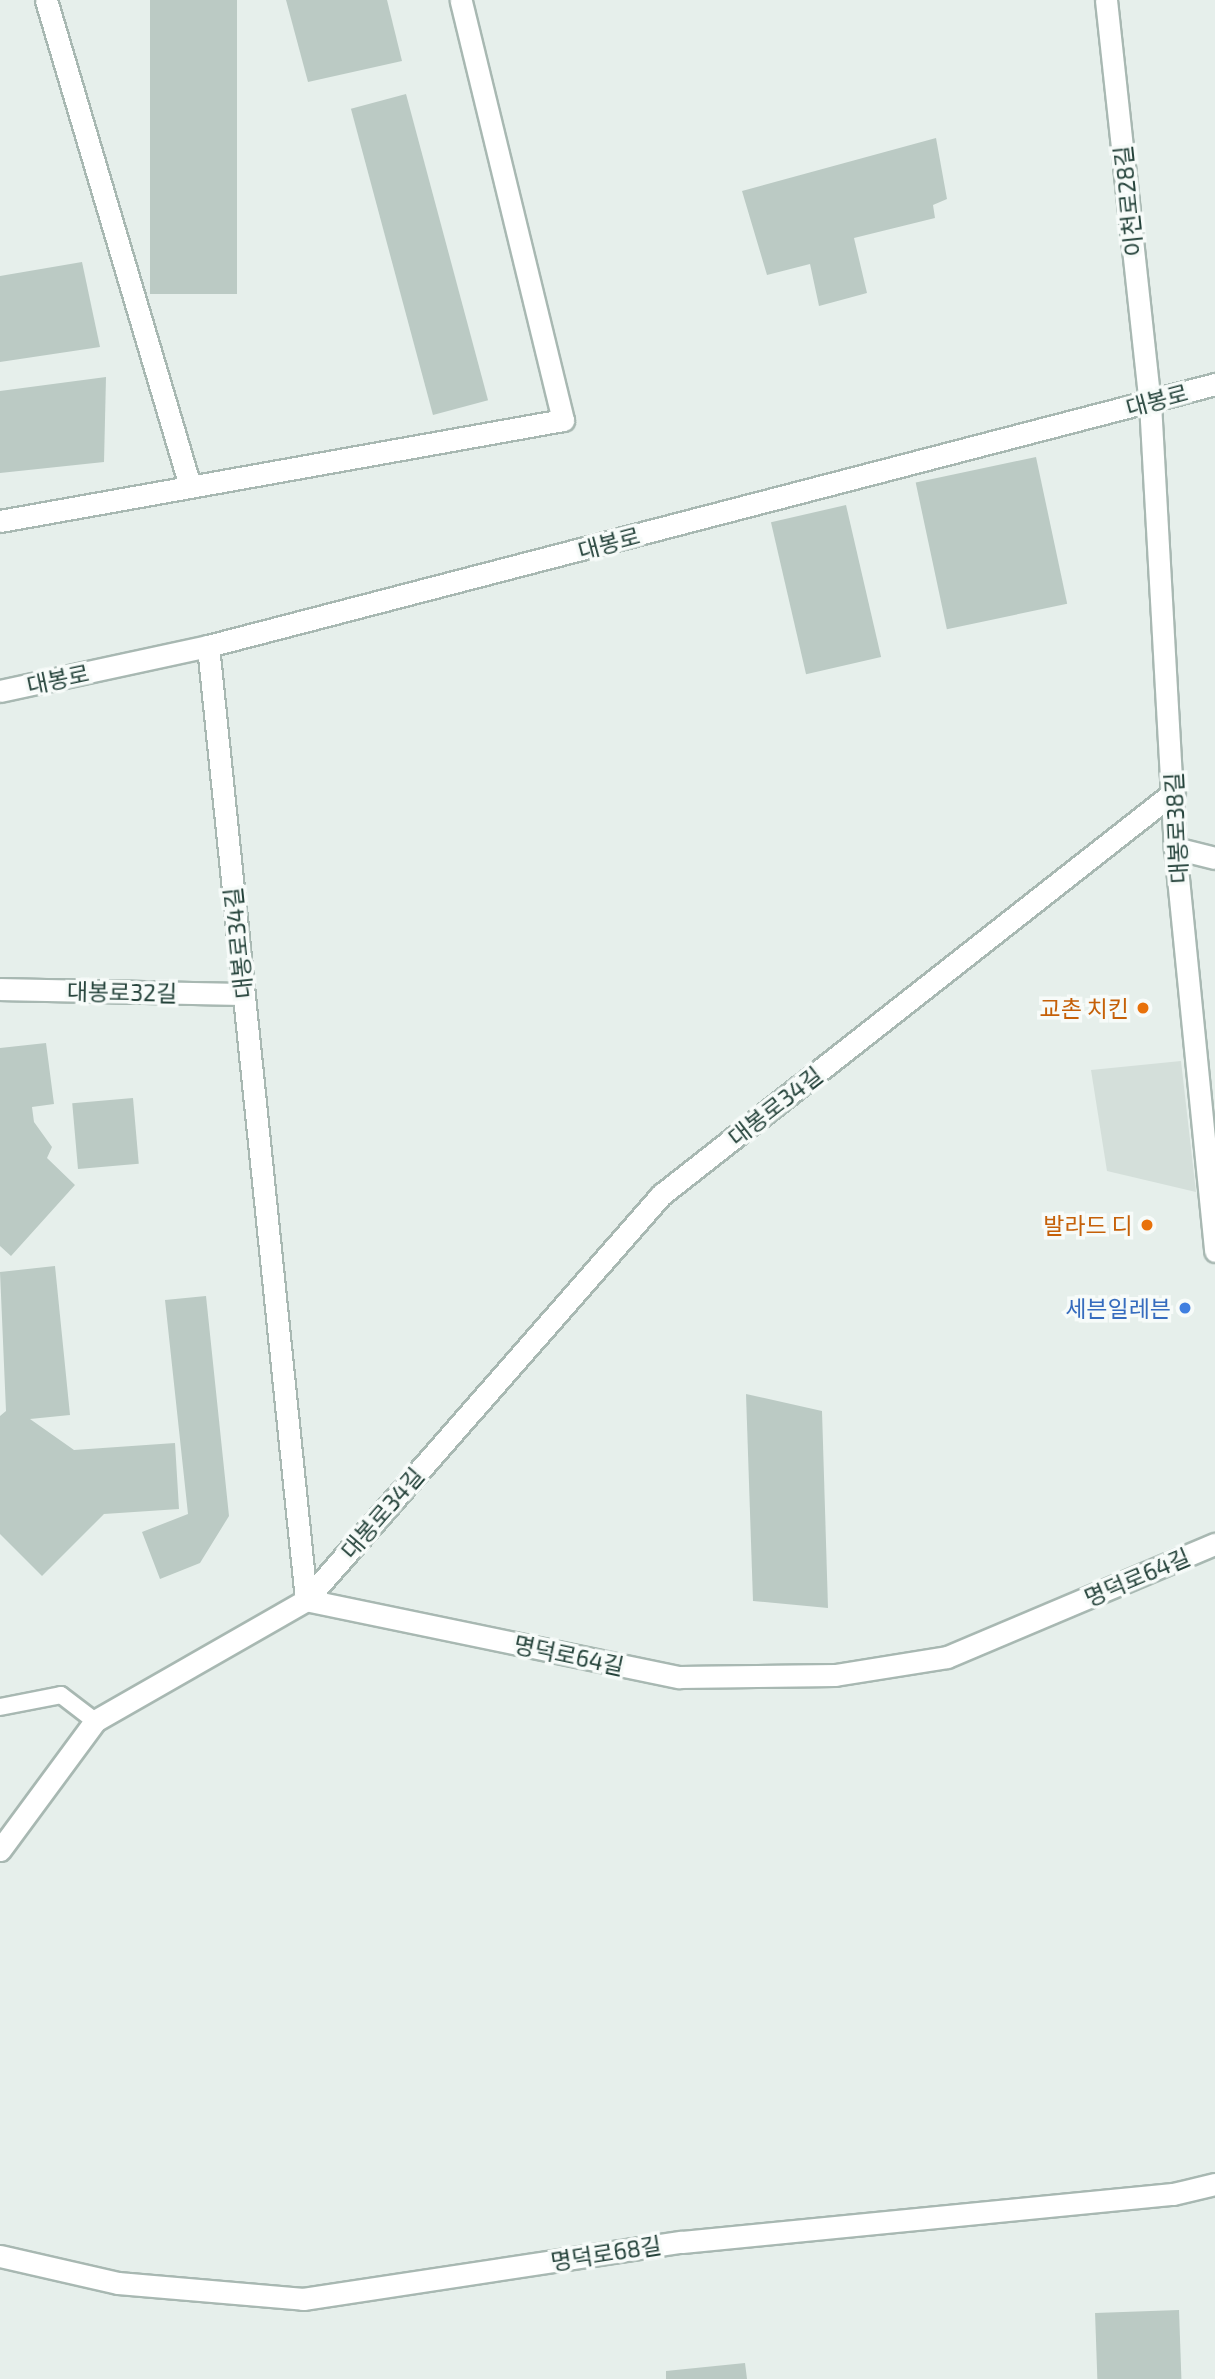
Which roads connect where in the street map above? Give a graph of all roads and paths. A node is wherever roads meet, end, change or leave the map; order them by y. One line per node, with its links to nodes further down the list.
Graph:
1 (46, 0): 6 (street)
2 (461, 0): 6 (street)
3 (1107, 0): 5 (street, 이천로28길)
4 (1215, 384): 5 (street, 대봉로)
5 (1150, 402): 8 (street, 대봉로); 10 (street, 대봉로38길)
6 (190, 486): 7 (street)
7 (0, 521)
8 (208, 646): 9 (street, 대봉로); 14 (street, 대봉로34길)
9 (0, 691)
10 (1174, 792): 11 (street, 대봉로38길); 17 (street, 대봉로34길)
11 (1175, 848): 12 (street); 15 (street, 대봉로38길)
12 (1215, 858)
13 (0, 989): 14 (street, 대봉로32길)
14 (243, 994): 17 (street, 대봉로34길)
15 (1215, 1251)
16 (1215, 1544): 17 (street, 명덕로64길)
17 (306, 1600): 19 (street)
18 (0, 1707): 19 (lane)
19 (95, 1721): 20 (street)
20 (0, 1850)
21 (1215, 2184): 22 (street, 명덕로68길)
22 (0, 2256)

